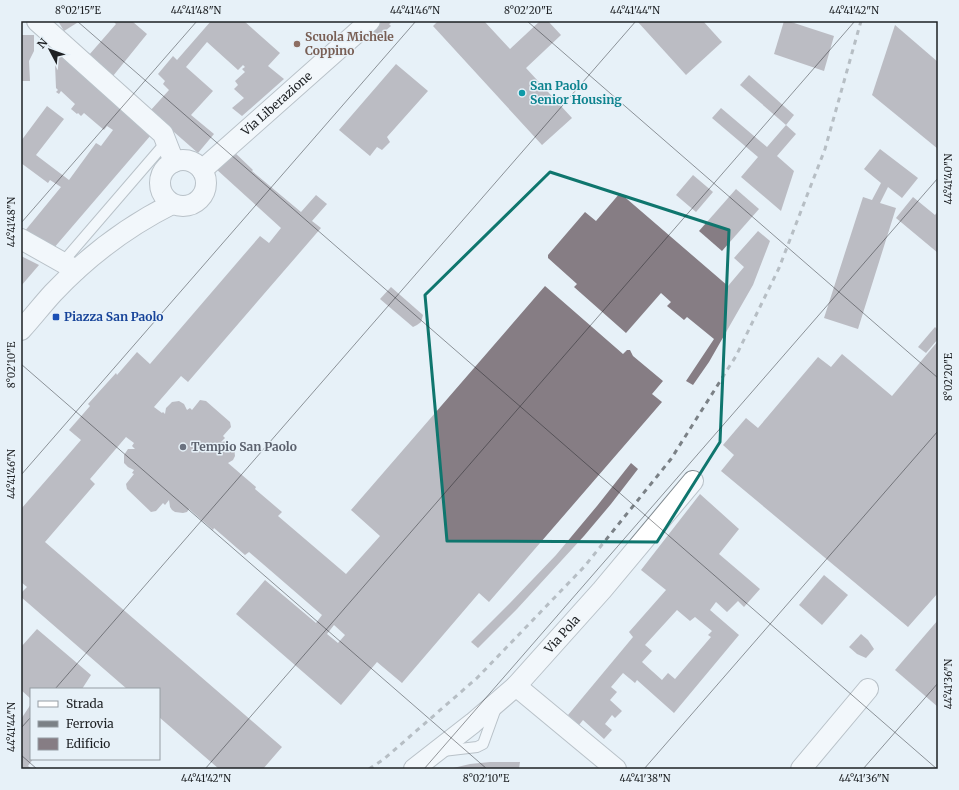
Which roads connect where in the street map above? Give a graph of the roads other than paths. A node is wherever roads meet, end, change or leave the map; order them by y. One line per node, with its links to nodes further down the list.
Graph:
1 (37, 21): 3 (street)
2 (370, 21): 4 (street, Via Liberazione)
3 (172, 156): 4 (street); 5 (street); 9 (lane)
4 (202, 170): 6 (street)
5 (160, 188): 6 (street); 8 (street)
6 (172, 204): 8 (street)
7 (21, 239): 9 (street)
8 (112, 240): 9 (street)
9 (69, 266): 10 (street)
10 (21, 330)
11 (692, 481): 12 (street, Via Pola)
12 (516, 686): 14 (street, Via Pola); 15 (street)
13 (868, 689): 16 (street)
14 (414, 769)
15 (616, 769)
16 (801, 769)

